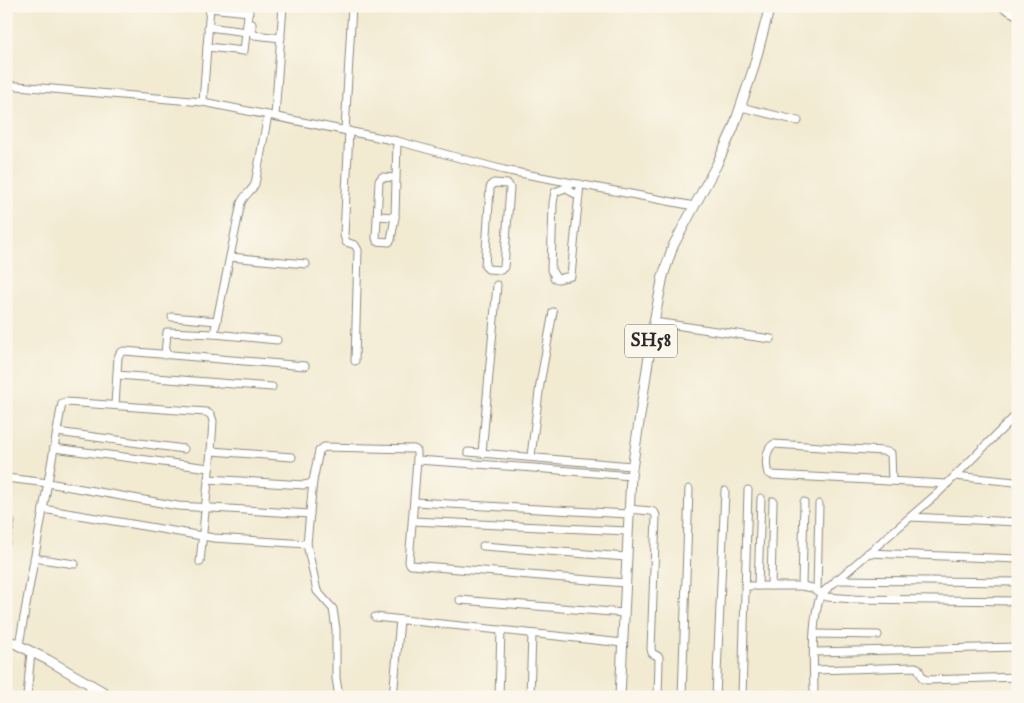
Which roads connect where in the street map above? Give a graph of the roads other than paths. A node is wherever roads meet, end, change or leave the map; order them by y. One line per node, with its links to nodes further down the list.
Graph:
1 (284, 6): 11 (street)
2 (352, 6): 18 (street)
3 (770, 6): 15 (main road, SH58)
4 (1000, 6): 8 (street)
5 (210, 7): 6 (street); 9 (street)
6 (229, 8): 7 (street)
7 (251, 8): 10 (street); 11 (street)
8 (1018, 16)
9 (208, 27): 10 (street); 12 (street)
10 (247, 32): 12 (street)
11 (281, 38): 16 (street)
12 (207, 47): 14 (street)
13 (6, 85): 14 (street)
14 (203, 102): 16 (street)
15 (741, 107): 17 (street); 25 (main road, SH58)
16 (272, 115): 18 (street); 28 (street)
17 (798, 121)
18 (347, 130): 19 (street); 39 (street)
19 (397, 141): 20 (street); 21 (street)
20 (502, 169): 22 (street); 23 (street)
21 (395, 178): 26 (street); 27 (street)
22 (500, 183): 22 (street)
23 (580, 184): 24 (street); 25 (street)
24 (579, 196): 24 (street)
25 (694, 206): 34 (main road, SH58)
26 (377, 216): 27 (street); 27 (street)
27 (395, 217)
28 (230, 256): 29 (street); 33 (street)
29 (306, 264)
30 (497, 285): 50 (street)
31 (553, 312): 51 (street)
32 (172, 317): 33 (street)
33 (217, 321): 35 (street)
34 (654, 322): 36 (street); 54 (main road, SH58)
35 (214, 334): 37 (street); 38 (street)
36 (771, 339)
37 (277, 340)
38 (165, 354): 40 (street); 41 (street)
39 (355, 361)
40 (305, 366)
41 (117, 375): 42 (street); 43 (street)
42 (272, 387)
43 (115, 405): 45 (street); 48 (street)
44 (1018, 414): 57 (street)
45 (57, 432): 46 (street); 47 (street)
46 (54, 448): 55 (street); 63 (street)
47 (184, 449)
48 (211, 451): 52 (street); 55 (street)
49 (468, 452): 50 (street)
50 (482, 453): 51 (street)
51 (532, 456): 54 (street)
52 (292, 457)
53 (417, 460): 56 (street); 60 (street); 70 (street)
54 (632, 466): 56 (main road, SH58)
55 (209, 468): 59 (street)
56 (631, 476): 75 (main road, SH58)
57 (955, 476): 62 (street); 64 (street)
58 (6, 478): 63 (street)
59 (208, 479): 60 (street); 73 (street)
60 (313, 481): 76 (street)
61 (892, 481): 61 (street); 64 (street)
62 (1015, 482)
63 (48, 483): 73 (street); 74 (street)
64 (947, 484): 77 (street)
65 (689, 489): 127 (street)
66 (748, 490): 95 (street)
67 (725, 491): 128 (street)
68 (761, 498): 96 (street)
69 (773, 501): 97 (street)
70 (415, 502): 75 (street); 78 (street)
71 (804, 502): 98 (street)
72 (819, 504): 99 (street)
73 (206, 508): 76 (street); 82 (street)
74 (43, 509): 82 (street); 88 (street)
75 (628, 512): 81 (main road, SH58); 126 (street)
76 (310, 514): 84 (street)
77 (910, 517): 80 (street); 86 (street)
78 (413, 521): 81 (street); 94 (street)
79 (11, 522): 83 (street)
80 (1018, 522)
81 (627, 531): 87 (main road, SH58)
82 (203, 536): 84 (street); 90 (street)
83 (6, 543)
84 (307, 544): 121 (street)
85 (483, 546): 87 (street)
86 (868, 553): 89 (street); 92 (street)
87 (626, 557): 94 (main road, SH58)
88 (34, 558): 91 (street); 111 (street)
89 (1018, 559)
90 (200, 562)
91 (75, 564)
92 (836, 580): 93 (street); 99 (street)
93 (1018, 582)
94 (625, 583): 102 (main road, SH58)
95 (745, 586): 96 (street); 129 (street)
96 (758, 586): 97 (street)
97 (771, 586): 98 (street)
98 (802, 586): 99 (street)
99 (819, 593): 101 (street); 107 (street)
100 (460, 600): 102 (street)
101 (1018, 601)
102 (624, 613): 110 (main road, SH58)
103 (375, 617): 104 (street)
104 (400, 620): 105 (street); 122 (street)
105 (501, 630): 106 (street); 123 (street)
106 (532, 634): 110 (street); 124 (street)
107 (815, 634): 108 (street); 114 (street)
108 (878, 635)
109 (6, 639): 111 (main road)
110 (623, 643): 125 (main road, SH58)
111 (19, 645): 113 (main road)
112 (1018, 647): 114 (street)
113 (32, 651): 117 (main road); 118 (street)
114 (815, 652): 115 (street)
115 (814, 670): 116 (street); 130 (street)
116 (1018, 677)
117 (90, 684): 119 (street); 120 (main road)
118 (27, 697)
119 (88, 697)
120 (112, 697)
121 (339, 697)
122 (393, 697)
123 (499, 697)
124 (530, 697)
125 (620, 697)
126 (658, 697)
127 (682, 697)
128 (716, 697)
129 (742, 697)
130 (814, 697)

